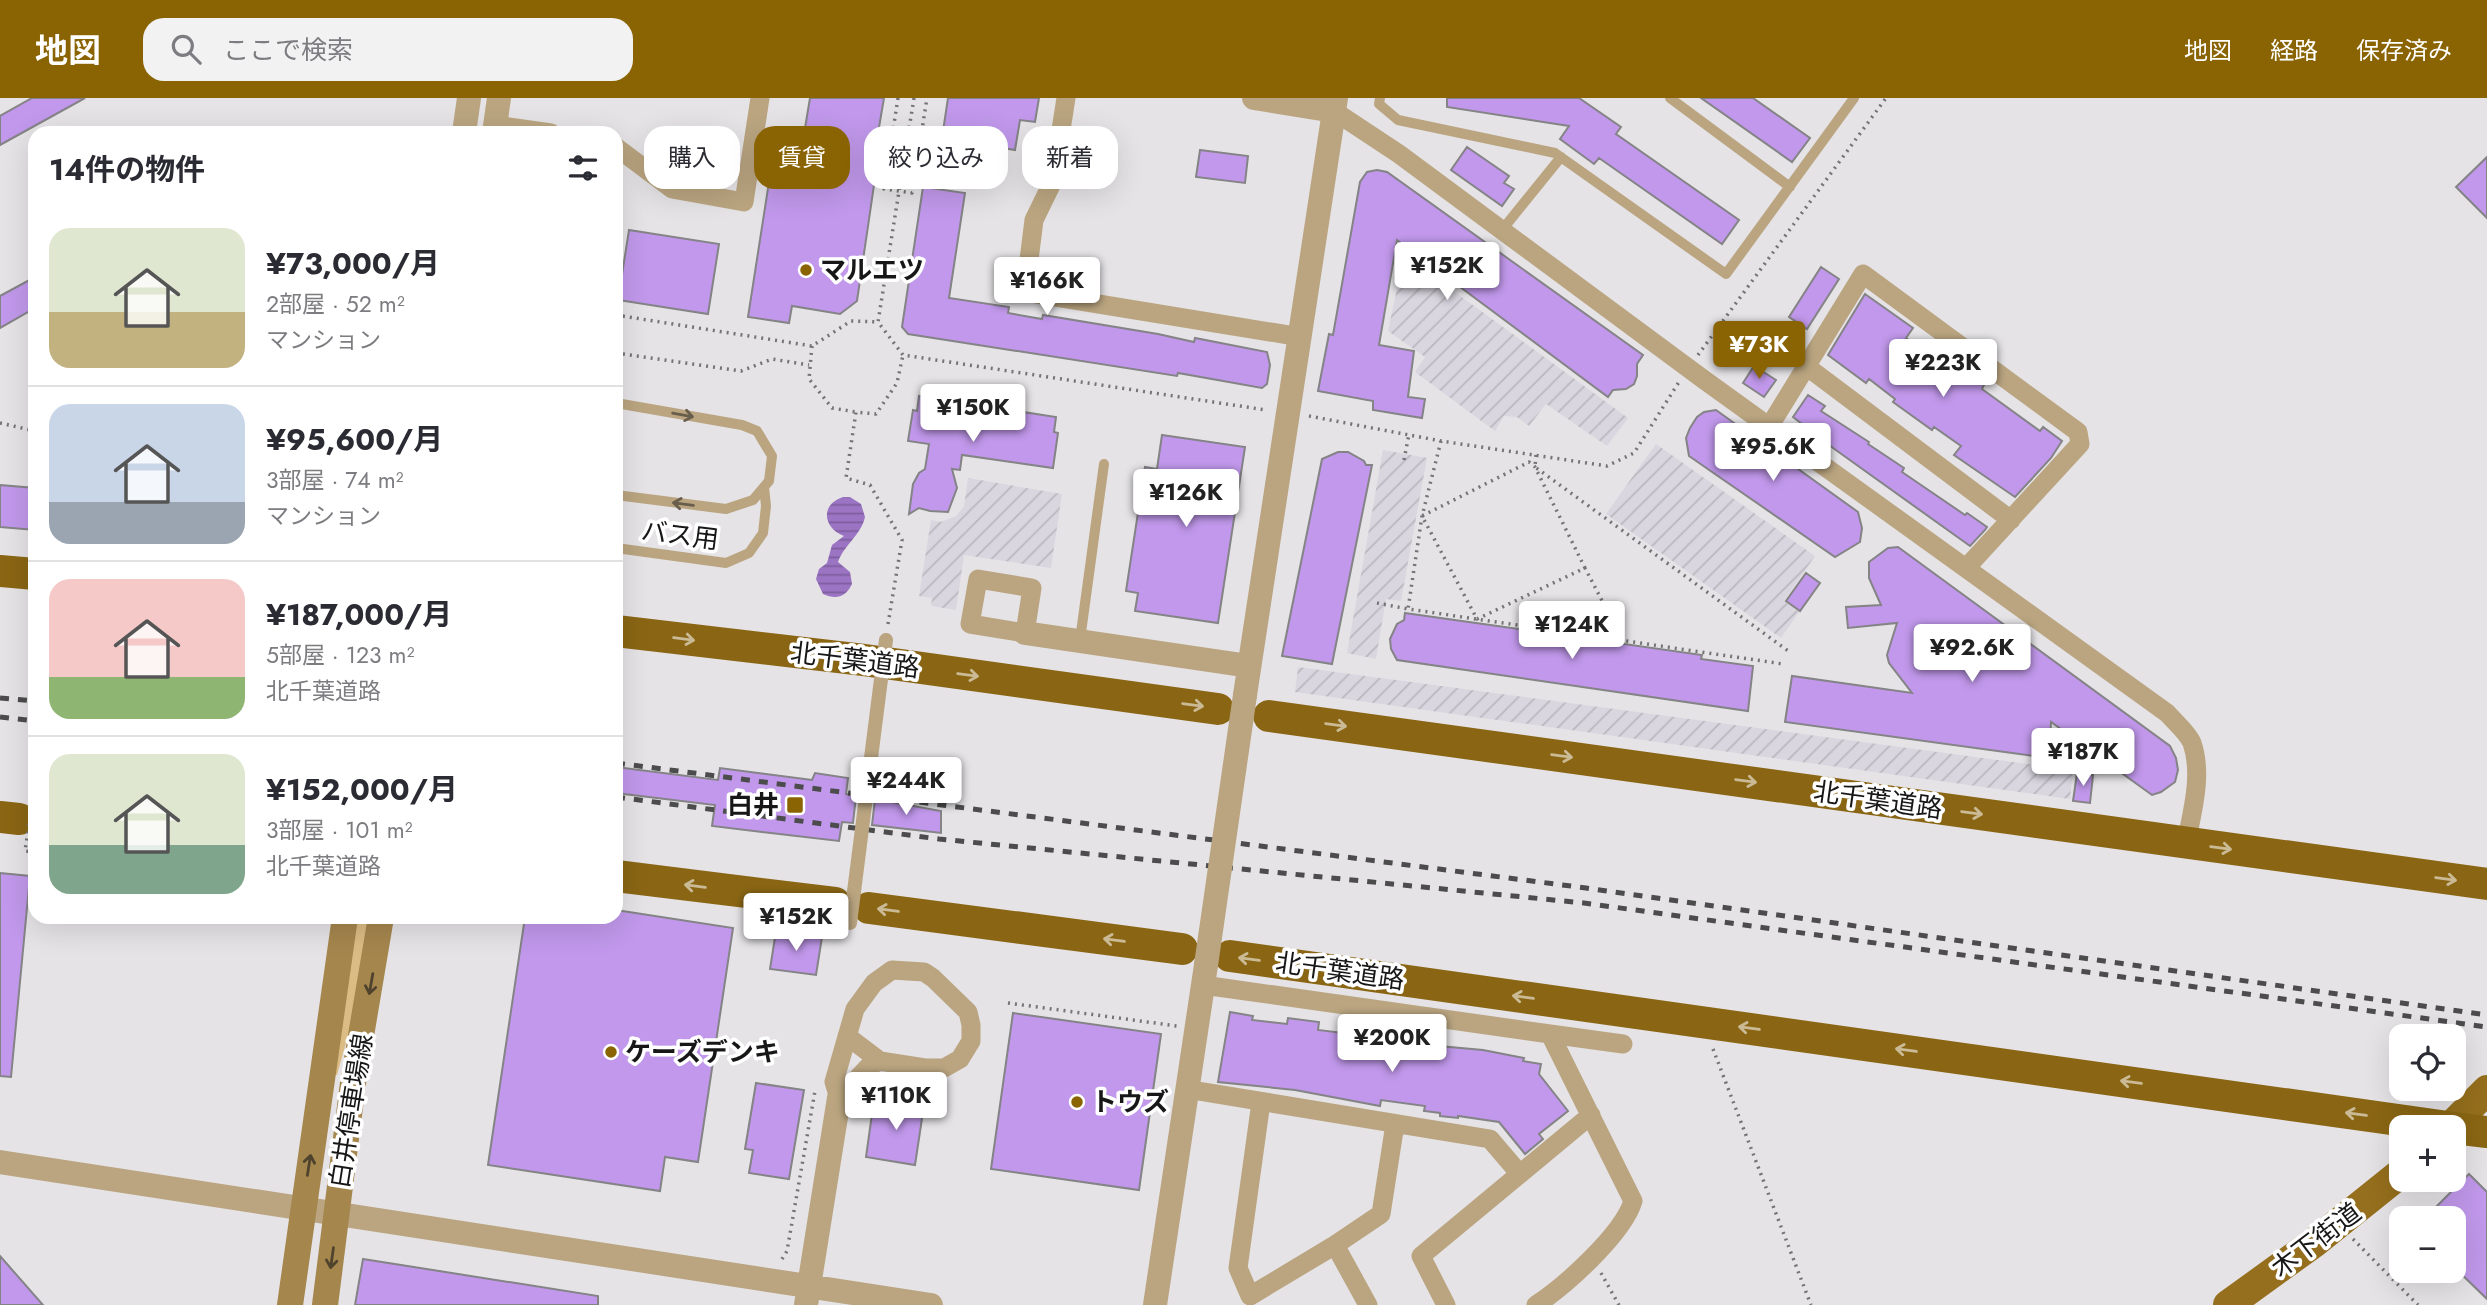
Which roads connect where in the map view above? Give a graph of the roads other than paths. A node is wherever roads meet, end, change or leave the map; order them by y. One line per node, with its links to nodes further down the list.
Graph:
1 (469, 98): 10 (street)
2 (499, 98): 11 (street)
3 (760, 98): 12 (street)
4 (1066, 98): 16 (street)
5 (1254, 98): 9 (street)
6 (1380, 98): 13 (lane)
7 (1670, 98): 14 (lane)
8 (1854, 98): 14 (lane)
9 (1335, 104): 15 (street); 16 (street)
10 (465, 126)
11 (494, 126)
12 (623, 152)
13 (1561, 157): 14 (lane); 15 (lane)
14 (1790, 187)
15 (1502, 230): 19 (street)
16 (1301, 337): 32 (street)
17 (1806, 366): 19 (street); 23 (street); 23 (street)
18 (623, 404): 21 (lane, バス用, one-way to 21)
19 (1769, 427): 25 (street)
20 (1104, 464): 31 (lane)
21 (764, 487): 22 (lane, one-way to 22); 24 (lane, バス用)
22 (623, 496)
23 (2011, 520): 25 (street)
24 (623, 549)
25 (1966, 568): 35 (street)
26 (0, 571): 27 (highway)
27 (28, 574)
28 (623, 632): 33 (highway, 北千葉道路, one-way to 33)
29 (1025, 633): 31 (street)
30 (886, 640): 38 (street, bridge)
31 (1080, 641): 32 (street)
32 (1249, 666): 33 (street)
33 (1231, 702): 41 (street, bridge)
34 (1269, 716): 35 (highway, 北千葉道路, one-way to 35)
35 (2186, 844): 37 (highway, 北千葉道路, one-way to 37)
36 (623, 877): 38 (highway, 北千葉道路, one-way to 36)
37 (2487, 884)
38 (851, 911): 41 (highway, 北千葉道路, one-way to 38)
39 (344, 924): 59 (main road, 白井停車場線, one-way to 39)
40 (381, 924): 60 (main road, 白井停車場線, one-way to 60)
41 (1205, 964): 42 (street); 46 (street); 52 (highway, 北千葉道路, one-way to 41)
42 (1550, 1034): 44 (street); 50 (street)
43 (847, 1036): 45 (street); 45 (street); 48 (street)
44 (1623, 1044)
45 (880, 1061): 48 (street)
46 (1186, 1089): 49 (street); 67 (street)
47 (2482, 1095): 51 (main road)
48 (839, 1097): 62 (street)
49 (1261, 1102): 53 (street); 63 (street)
50 (1591, 1115): 57 (street); 70 (street)
51 (2462, 1115)
52 (2389, 1119)
53 (1395, 1124): 57 (street); 61 (street)
54 (2466, 1129): 55 (highway, 北千葉道路)
55 (2487, 1132)
56 (0, 1162): 59 (street)
57 (1519, 1173): 69 (street)
58 (2389, 1183): 71 (main road, 木下街道)
59 (303, 1208): 60 (street); 64 (main road, 白井停車場線)
60 (337, 1213): 62 (street); 65 (main road, 白井停車場線, one-way to 65)
61 (1335, 1245): 63 (street); 68 (street)
62 (807, 1296): 66 (street)
63 (1253, 1300)
64 (289, 1305)
65 (325, 1305)
66 (931, 1305)
67 (1155, 1305)
68 (1368, 1305)
69 (1446, 1305)
70 (1536, 1305)
71 (2228, 1305)

